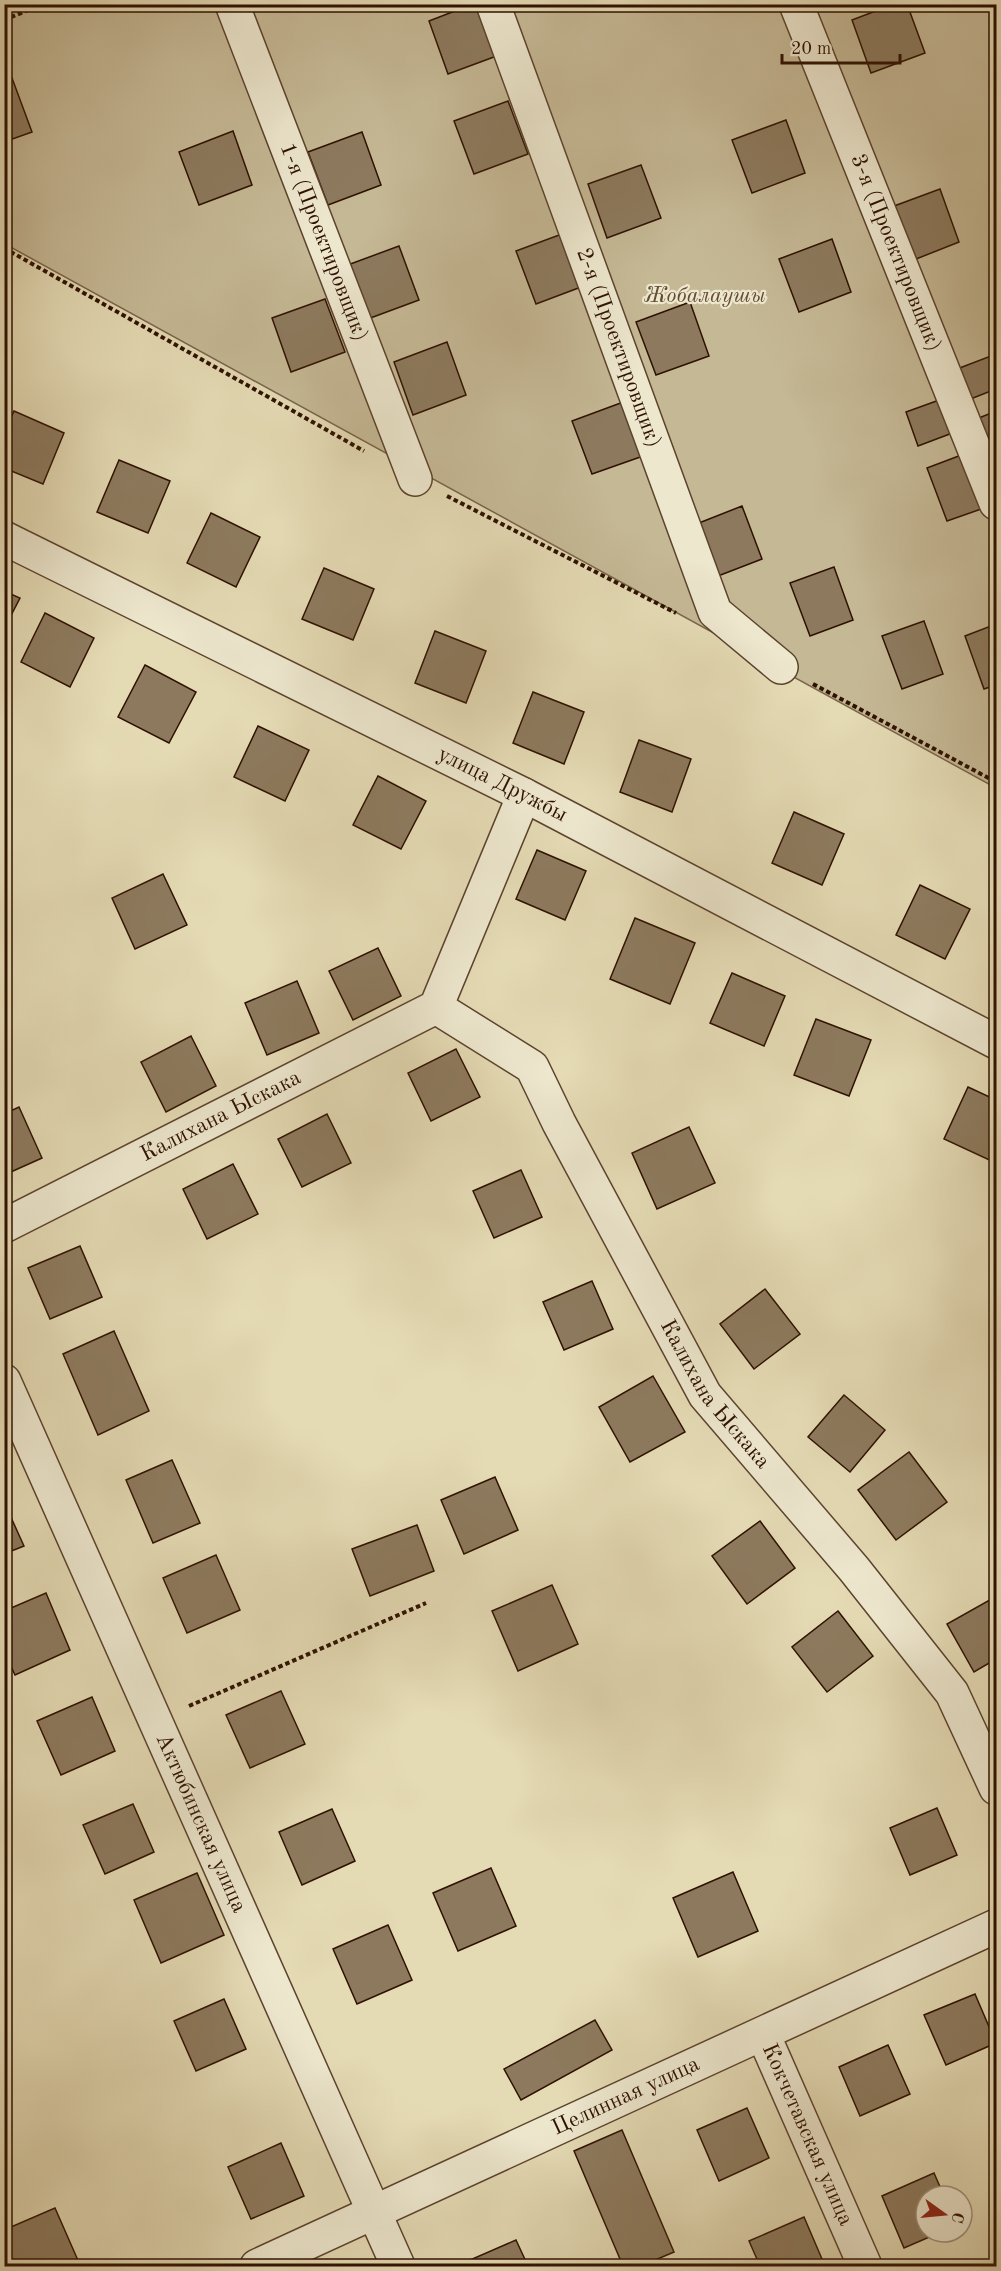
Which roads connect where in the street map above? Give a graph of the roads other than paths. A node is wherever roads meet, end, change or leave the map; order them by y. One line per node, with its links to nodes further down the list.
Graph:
1 (232, 4): 4 (street, 1-я (Проектировщик))
2 (493, 4): 7 (street, 2-я (Проектировщик))
3 (796, 4): 5 (street, 3-я (Проектировщик))
4 (415, 479)
5 (996, 503)
6 (4, 538): 8 (street, улица Дружбы)
7 (781, 667)
8 (524, 795): 9 (street); 10 (street, улица Дружбы)
9 (436, 1007): 11 (street, Калихана Ыскака); 13 (street, Калихана Ыскака)
10 (996, 1042)
11 (4, 1226)
12 (4, 1381): 16 (street, Актюбинская улица)
13 (996, 1788)
14 (996, 1926): 15 (street, Целинная улица)
15 (763, 2034): 16 (street, Целинная улица); 19 (street, Кокчетавская улица)
16 (375, 2214): 17 (street, Целинная улица); 18 (street, Актюбинская улица)
17 (257, 2266)
18 (398, 2266)
19 (865, 2266)

